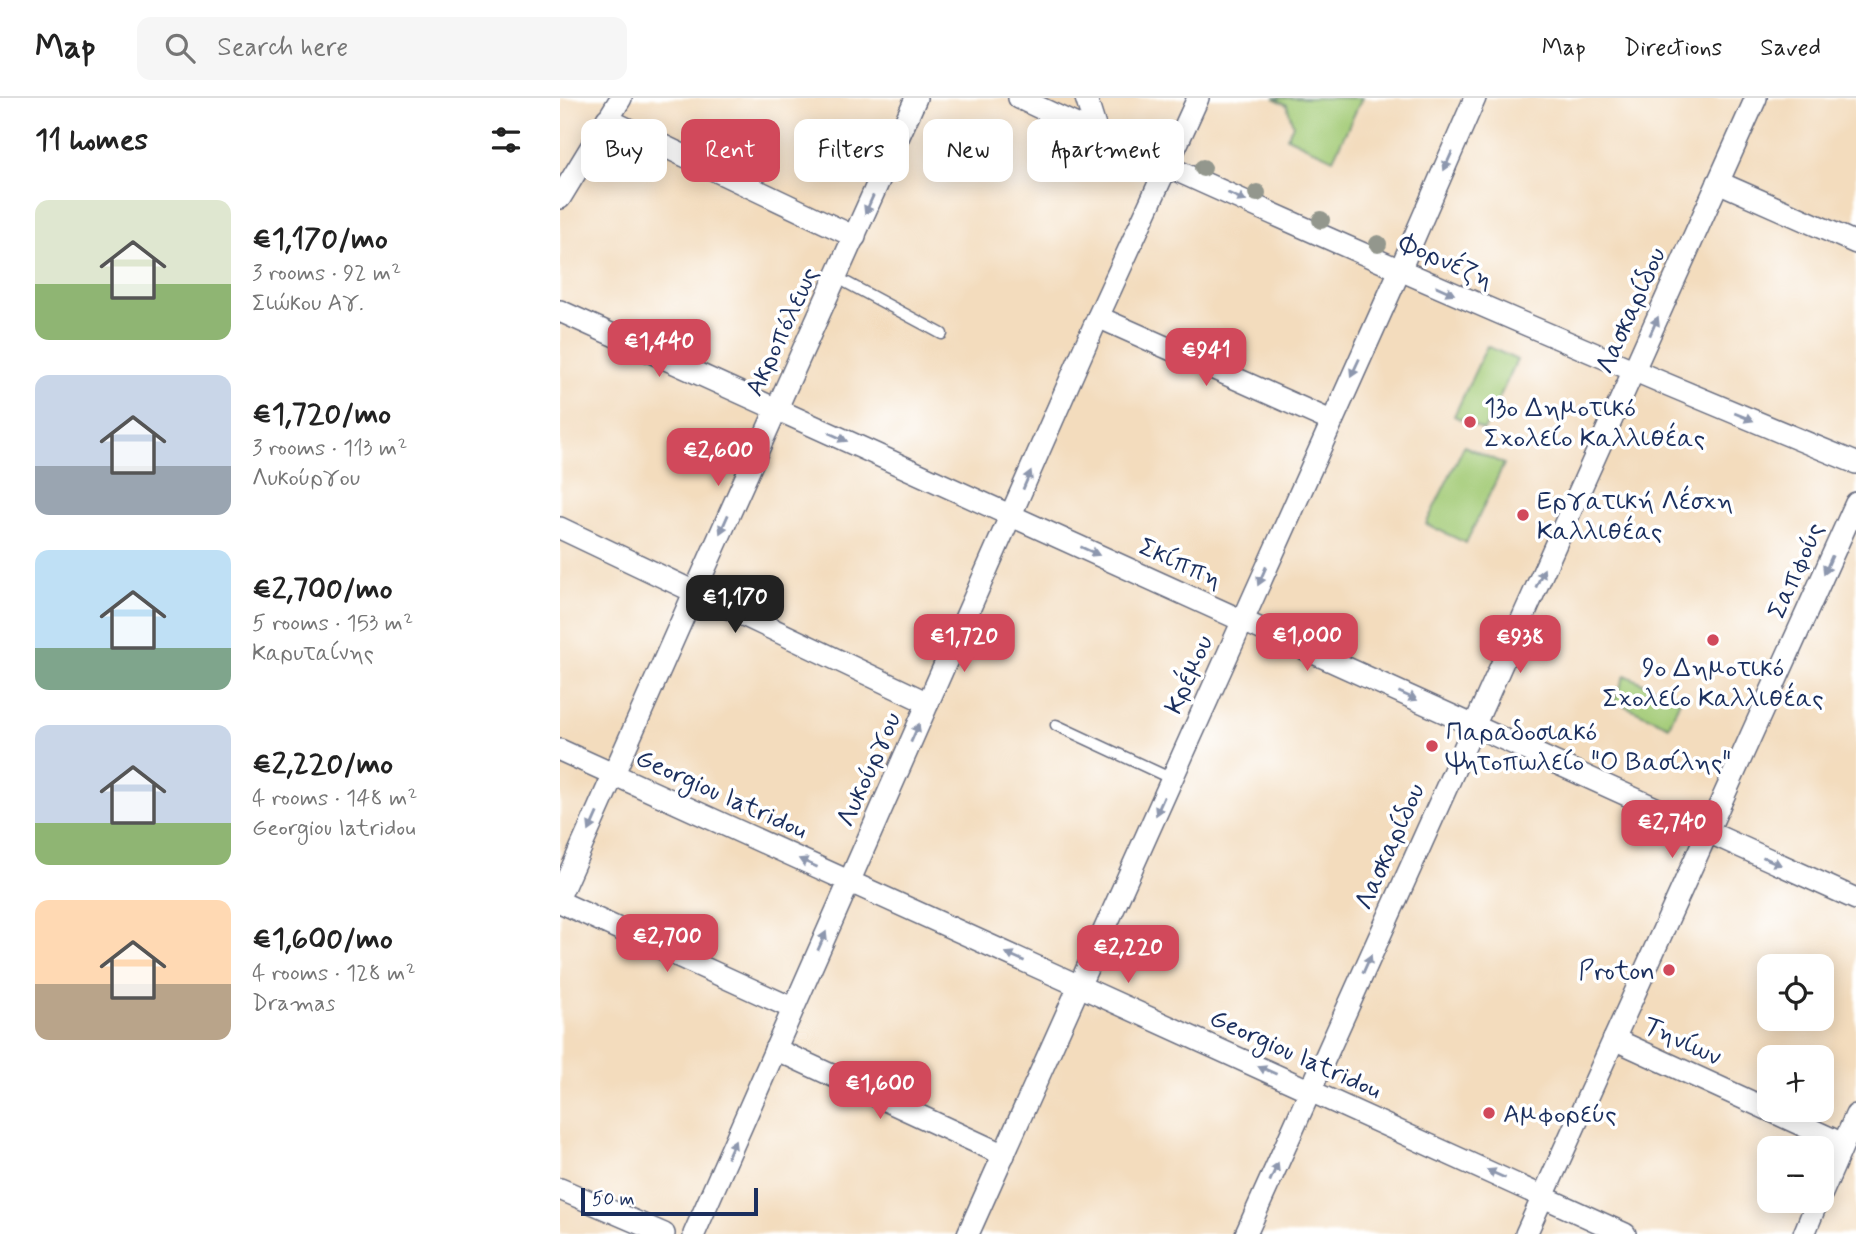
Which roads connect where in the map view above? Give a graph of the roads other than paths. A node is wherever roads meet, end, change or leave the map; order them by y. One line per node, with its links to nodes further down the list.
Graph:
1 (621, 98): 8 (street)
2 (916, 98): 18 (street, Ακροπόλεως, one-way to 18)
3 (1019, 98): 9 (street, Φορνέζη)
4 (1086, 98): 10 (street)
5 (1198, 98): 11 (street, Λυκούργου)
6 (1475, 98): 20 (street, Κρέμου, one-way to 20)
7 (1756, 98): 16 (street, Λασκαρίδου)
8 (607, 119)
9 (1063, 119)
10 (1093, 119)
11 (1184, 129)
12 (667, 148): 18 (street)
13 (581, 163): 17 (street)
14 (1184, 174): 20 (street, Φορνέζη, one-way to 20)
15 (1160, 182): 23 (street, Λυκούργου)
16 (1718, 182): 19 (street); 25 (street, Λασκαρίδου, one-way to 16)
17 (560, 198)
18 (855, 237): 21 (street, Ακροπόλεως)
19 (1856, 243)
20 (1400, 270): 25 (street, Φορνέζη, one-way to 25); 27 (street, Κρέμου, one-way to 27)
21 (836, 277): 24 (lane); 26 (street, Ακροπόλεως)
22 (560, 311): 26 (street, Σκίππη)
23 (1098, 317): 27 (street); 30 (street, Λυκούργου, one-way to 23)
24 (942, 334)
25 (1633, 372): 28 (street, Φορνέζη, one-way to 28); 36 (street, Λασκαρίδου, one-way to 25)
26 (776, 409): 30 (street, Σκίππη, one-way to 30); 32 (street, Ακροπόλεως, one-way to 32)
27 (1331, 421): 33 (street, Κρέμου, one-way to 33)
28 (1856, 463)
29 (1856, 503): 40 (street, Σαπφούς, one-way to 40)
30 (1012, 516): 33 (street, Σκίππη, one-way to 33); 34 (street, Λυκούργου)
31 (560, 528): 32 (street)
32 (694, 593): 34 (street); 38 (street, Ακροπόλεως)
33 (1242, 621): 36 (street, Σκίππη, one-way to 36); 39 (street, Κρέμου)
34 (928, 703): 41 (street, Λυκούργου, one-way to 34)
35 (1056, 725): 39 (lane)
36 (1474, 726): 40 (street, Σκίππη); 49 (street, Λασκαρίδου, one-way to 36)
37 (560, 750): 38 (street, Georgiou Iatridou)
38 (614, 774): 41 (street, Georgiou Iatridou, one-way to 38); 42 (street, Ακροπόλεως, one-way to 42)
39 (1172, 779): 45 (street, Κρέμου, one-way to 45)
40 (1708, 832): 43 (street, Σκίππη, one-way to 43); 47 (street, Σαπφούς)
41 (849, 881): 45 (street, Georgiou Iatridou, one-way to 41); 46 (street, Λυκούργου, one-way to 41)
42 (560, 895)
43 (1856, 899)
44 (560, 902): 46 (street)
45 (1079, 986): 49 (street, Georgiou Iatridou, one-way to 45); 52 (street, Κρέμου)
46 (792, 1008): 48 (street, Λυκούργου)
47 (1614, 1039): 51 (street, Τηνίων); 55 (street, Σαπφούς)
48 (775, 1049): 52 (street); 58 (street, Λυκούργου, one-way to 48)
49 (1310, 1090): 55 (street, Georgiou Iatridou, one-way to 49); 60 (street, Λασκαρίδου, one-way to 49)
50 (1856, 1115): 51 (street)
51 (1843, 1144): 53 (street)
52 (1004, 1155): 59 (street, Κρέμου)
53 (1834, 1165)
54 (560, 1189): 57 (street)
55 (1543, 1196): 61 (street, Σαπφούς); 62 (street, Georgiou Iatridou)
56 (1813, 1213): 63 (street)
57 (664, 1234)
58 (694, 1234)
59 (968, 1234)
60 (1246, 1234)
61 (1526, 1234)
62 (1625, 1234)
63 (1804, 1234)

